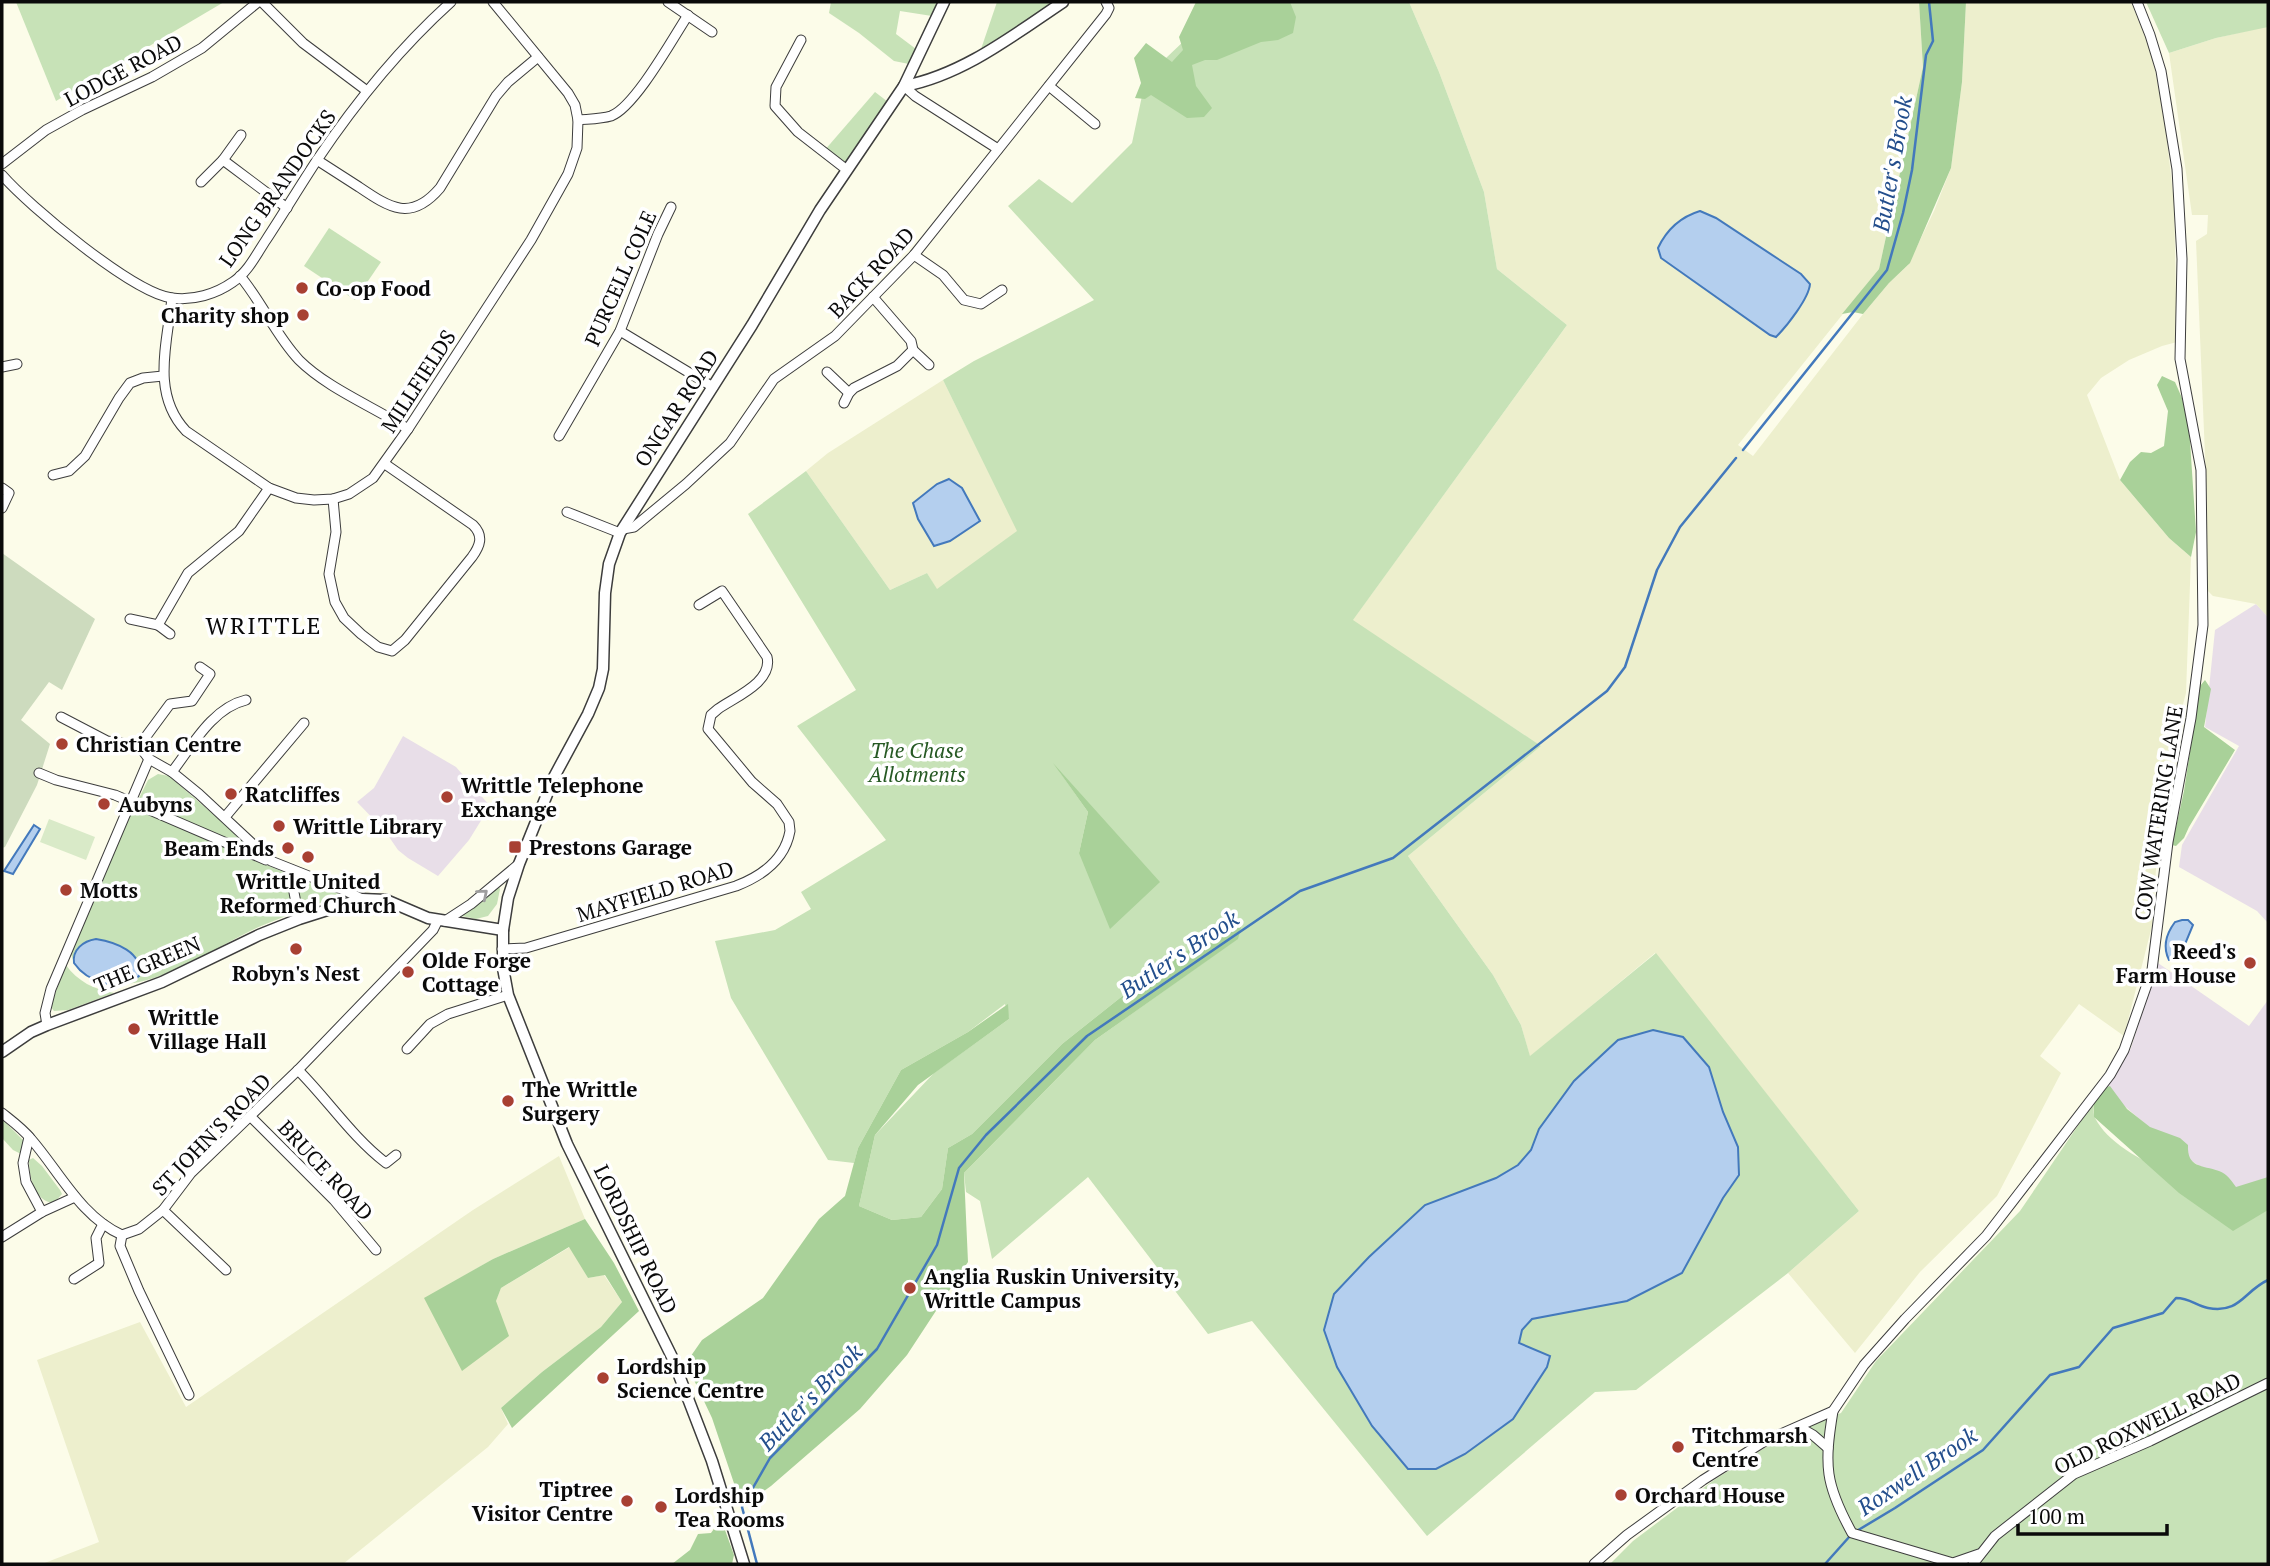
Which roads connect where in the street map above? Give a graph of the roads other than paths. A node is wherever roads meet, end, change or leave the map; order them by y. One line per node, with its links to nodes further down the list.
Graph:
1 (260, 2): 15 (street); 22 (street, LODGE ROAD)
2 (451, 2): 15 (street, LONG BRANDOCKS)
3 (493, 2): 12 (street, MILLFIELDS)
4 (668, 2): 9 (street)
5 (944, 2): 13 (street, ONGAR ROAD)
6 (1063, 2): 13 (street)
7 (1106, 2): 14 (street, BACK ROAD)
8 (2137, 2): 95 (street, COW WATERING LANE)
9 (688, 15): 10 (street); 16 (street)
10 (712, 32)
11 (802, 40): 23 (street)
12 (538, 57): 16 (street, MILLFIELDS); 21 (street)
13 (904, 86): 19 (street); 23 (street, ONGAR ROAD)
14 (1049, 86): 17 (street); 19 (street, BACK ROAD)
15 (367, 91): 21 (street, LONG BRANDOCKS)
16 (578, 120): 43 (street, MILLFIELDS)
17 (1095, 124)
18 (241, 135): 20 (street)
19 (998, 149): 28 (street, BACK ROAD)
20 (223, 160): 25 (street); 27 (street)
21 (317, 160): 27 (street, LONG BRANDOCKS)
22 (2, 164)
23 (847, 170): 40 (street, ONGAR ROAD)
24 (2, 175): 32 (street, LONG BRANDOCKS)
25 (201, 182)
26 (671, 207): 33 (street, PURCELL COLE)
27 (287, 208): 29 (street, LONG BRANDOCKS)
28 (914, 255): 30 (street); 31 (street, BACK ROAD)
29 (240, 276): 32 (street, LONG BRANDOCKS); 43 (street)
30 (1002, 290)
31 (873, 297): 34 (street); 52 (street, BACK ROAD)
32 (172, 298): 39 (street, MILLFIELDS)
33 (620, 331): 40 (street); 44 (street, PURCELL COLE)
34 (913, 350): 36 (street); 41 (street)
35 (17, 364): 37 (street)
36 (929, 365)
37 (2, 367)
38 (827, 372): 41 (street)
39 (163, 376): 46 (street); 48 (street, MILLFIELDS)
40 (713, 387): 52 (street, ONGAR ROAD)
41 (849, 393): 42 (street)
42 (844, 403)
43 (408, 429): 45 (street, MILLFIELDS)
44 (559, 436)
45 (385, 464): 49 (street, MILLFIELDS); 49 (street)
46 (53, 475)
47 (2, 488): 50 (street)
48 (269, 488): 49 (street, MILLFIELDS); 55 (street)
49 (333, 499)
50 (2, 508)
51 (567, 512): 52 (street)
52 (621, 531): 68 (street, ONGAR ROAD)
53 (699, 606): 74 (street, MAYFIELD ROAD)
54 (130, 619): 55 (street)
55 (158, 625): 56 (street)
56 (170, 634)
57 (200, 667): 61 (street)
58 (246, 699): 63 (street)
59 (61, 717): 61 (street)
60 (304, 723): 66 (street)
61 (139, 746): 62 (street)
62 (149, 759): 63 (street, THE GREEN); 65 (street, THE GREEN)
63 (172, 772): 66 (street, THE GREEN)
64 (39, 774): 65 (street)
65 (130, 802): 67 (street, THE GREEN); 76 (street, THE GREEN)
66 (225, 817): 67 (street, THE GREEN)
67 (271, 862): 69 (street, THE GREEN)
68 (519, 864): 72 (street, ONGAR ROAD, one-way to 68); 73 (street, ONGAR ROAD)
69 (290, 871): 70 (street, THE GREEN); 71 (street)
70 (362, 899): 71 (street, THE GREEN); 72 (street, THE GREEN)
71 (299, 919): 76 (street, THE GREEN)
72 (442, 920): 73 (street, THE GREEN); 79 (street, ST JOHN'S ROAD)
73 (503, 930): 74 (street, LORDSHIP ROAD)
74 (502, 950): 75 (street, LORDSHIP ROAD)
75 (508, 995): 77 (street); 99 (street, LORDSHIP ROAD)
76 (47, 1025): 78 (street, THE GREEN)
77 (407, 1049)
78 (2, 1052)
79 (298, 1070): 81 (street, ST JOHN'S ROAD); 83 (street)
80 (2, 1113): 82 (street)
81 (250, 1115): 85 (street, ST JOHN'S ROAD); 90 (street, BRUCE ROAD)
82 (29, 1137): 84 (street); 86 (street)
83 (396, 1154)
84 (75, 1197): 86 (street); 87 (street)
85 (163, 1210): 88 (street, ST JOHN'S ROAD); 91 (street)
86 (42, 1212): 89 (street)
87 (103, 1224): 88 (street); 92 (street)
88 (122, 1235): 94 (street)
89 (2, 1237)
90 (376, 1250)
91 (226, 1270)
92 (74, 1279)
93 (2268, 1382): 98 (street, OLD ROXWELL ROAD)
94 (189, 1395)
95 (1833, 1411): 96 (street); 97 (street, OLD ROXWELL ROAD)
96 (1798, 1427): 97 (street); 100 (street)
97 (1828, 1448): 101 (street, OLD ROXWELL ROAD)
98 (1981, 1553): 101 (street, OLD ROXWELL ROAD); 102 (street, OLD ROXWELL ROAD)
99 (744, 1564)
100 (1594, 1564)
101 (1953, 1564)
102 (1973, 1564)

